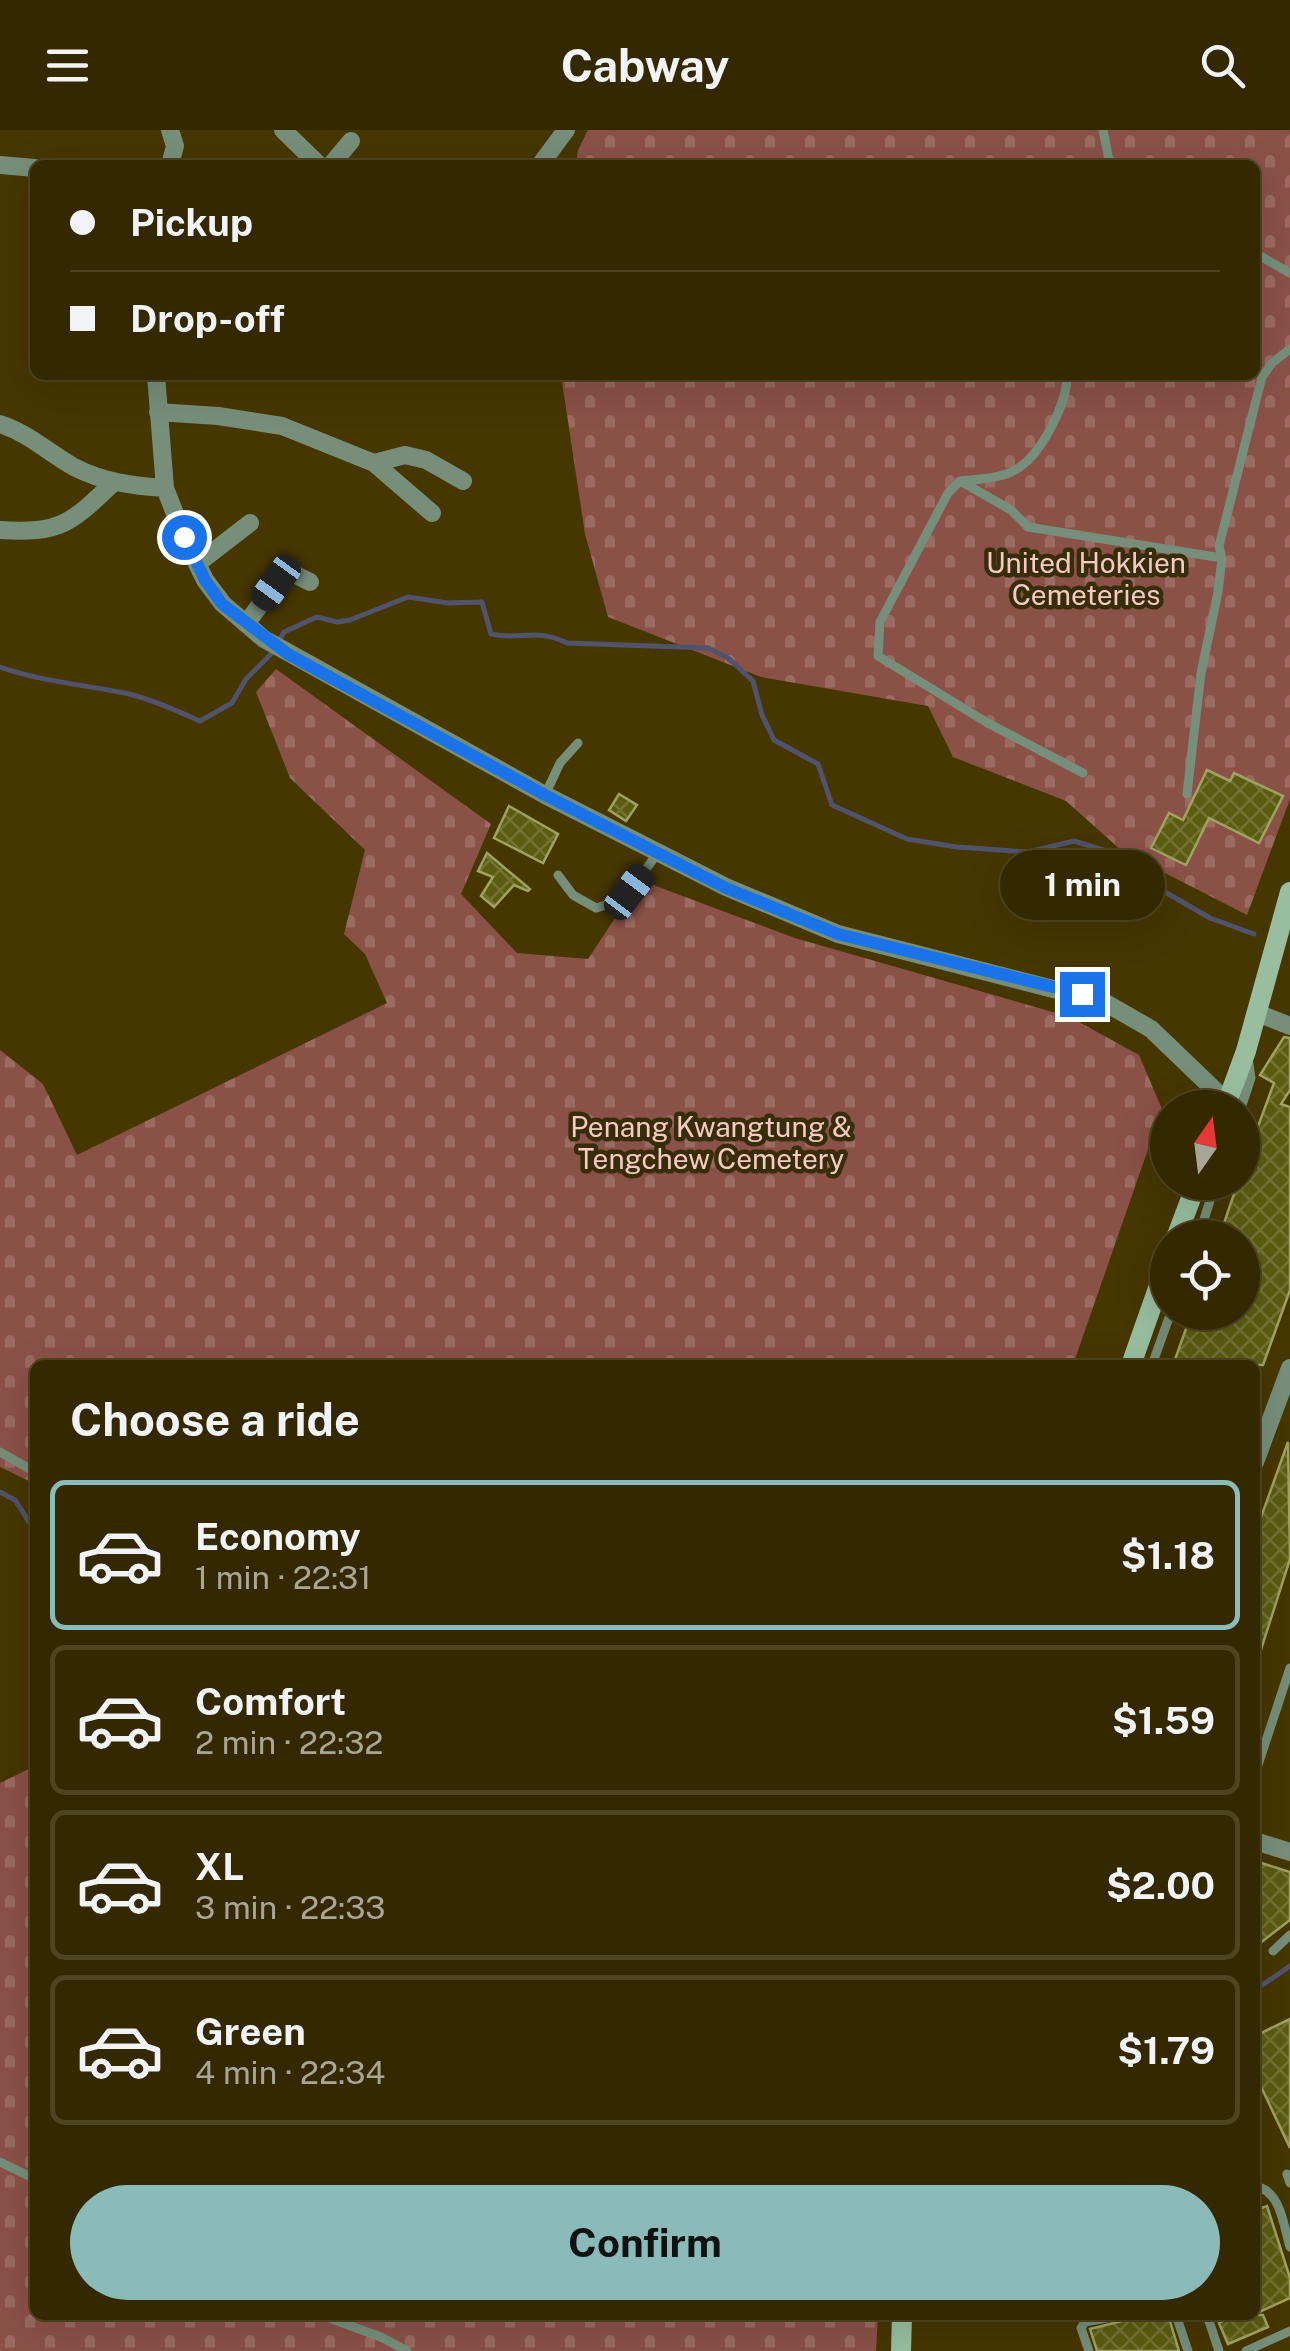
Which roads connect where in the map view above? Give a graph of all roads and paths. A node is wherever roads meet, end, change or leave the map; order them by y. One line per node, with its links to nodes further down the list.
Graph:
1 (170, 130): 6 (street)
2 (283, 130): 7 (street)
3 (566, 130): 9 (street)
4 (1103, 130): 10 (lane)
5 (352, 141): 8 (street)
6 (171, 160)
7 (314, 160)
8 (335, 160)
9 (544, 160)
10 (1109, 160)
11 (0, 165): 12 (street)
12 (30, 168)
13 (1260, 256): 14 (lane)
14 (1290, 273)
15 (1290, 349): 28 (lane)
16 (156, 380): 18 (street)
17 (1067, 380): 21 (lane)
18 (158, 412): 20 (street); 24 (street)
19 (0, 424): 23 (street)
20 (374, 463): 22 (street); 25 (street)
21 (960, 481): 28 (lane); 33 (lane)
22 (463, 482)
23 (113, 483): 24 (street); 27 (street)
24 (165, 488): 29 (street)
25 (432, 513)
26 (250, 523): 29 (street)
27 (0, 530)
28 (1222, 558): 34 (lane)
29 (197, 564): 31 (street)
30 (310, 582): 31 (street)
31 (246, 624): 35 (street)
32 (578, 742): 35 (lane)
33 (1083, 772)
34 (1186, 794)
35 (545, 795): 36 (street)
36 (658, 852): 37 (lane); 41 (street)
37 (558, 875)
38 (1290, 892): 39 (main road)
39 (1257, 1013): 40 (street); 42 (main road)
40 (1290, 1026)
41 (1214, 1090)
42 (1235, 1090)
43 (1150, 1312): 45 (main road)
44 (1165, 1330): 46 (lane)
45 (1134, 1360)
46 (1154, 1360)
47 (1290, 1368): 48 (street)
48 (1260, 1449)
49 (0, 1452): 50 (lane)
50 (30, 1469)
51 (1290, 1668): 53 (lane)
52 (1290, 1700): 53 (lane)
53 (1278, 1704): 54 (lane)
54 (1260, 1759)
55 (1260, 1842): 56 (street)
56 (1290, 1852)
57 (1290, 1935): 58 (lane)
58 (1273, 1950)
59 (0, 2162): 60 (lane)
60 (30, 2177)
61 (1260, 2187): 62 (lane)
62 (1290, 2247)
63 (334, 2320): 69 (lane)
64 (902, 2320): 70 (main road)
65 (1100, 2320): 71 (lane)
66 (1178, 2320): 72 (lane)
67 (1209, 2320): 73 (lane)
68 (1290, 2331): 74 (lane)
69 (406, 2351)
70 (901, 2351)
71 (1089, 2351)
72 (1188, 2351)
73 (1220, 2351)
74 (1246, 2351)

